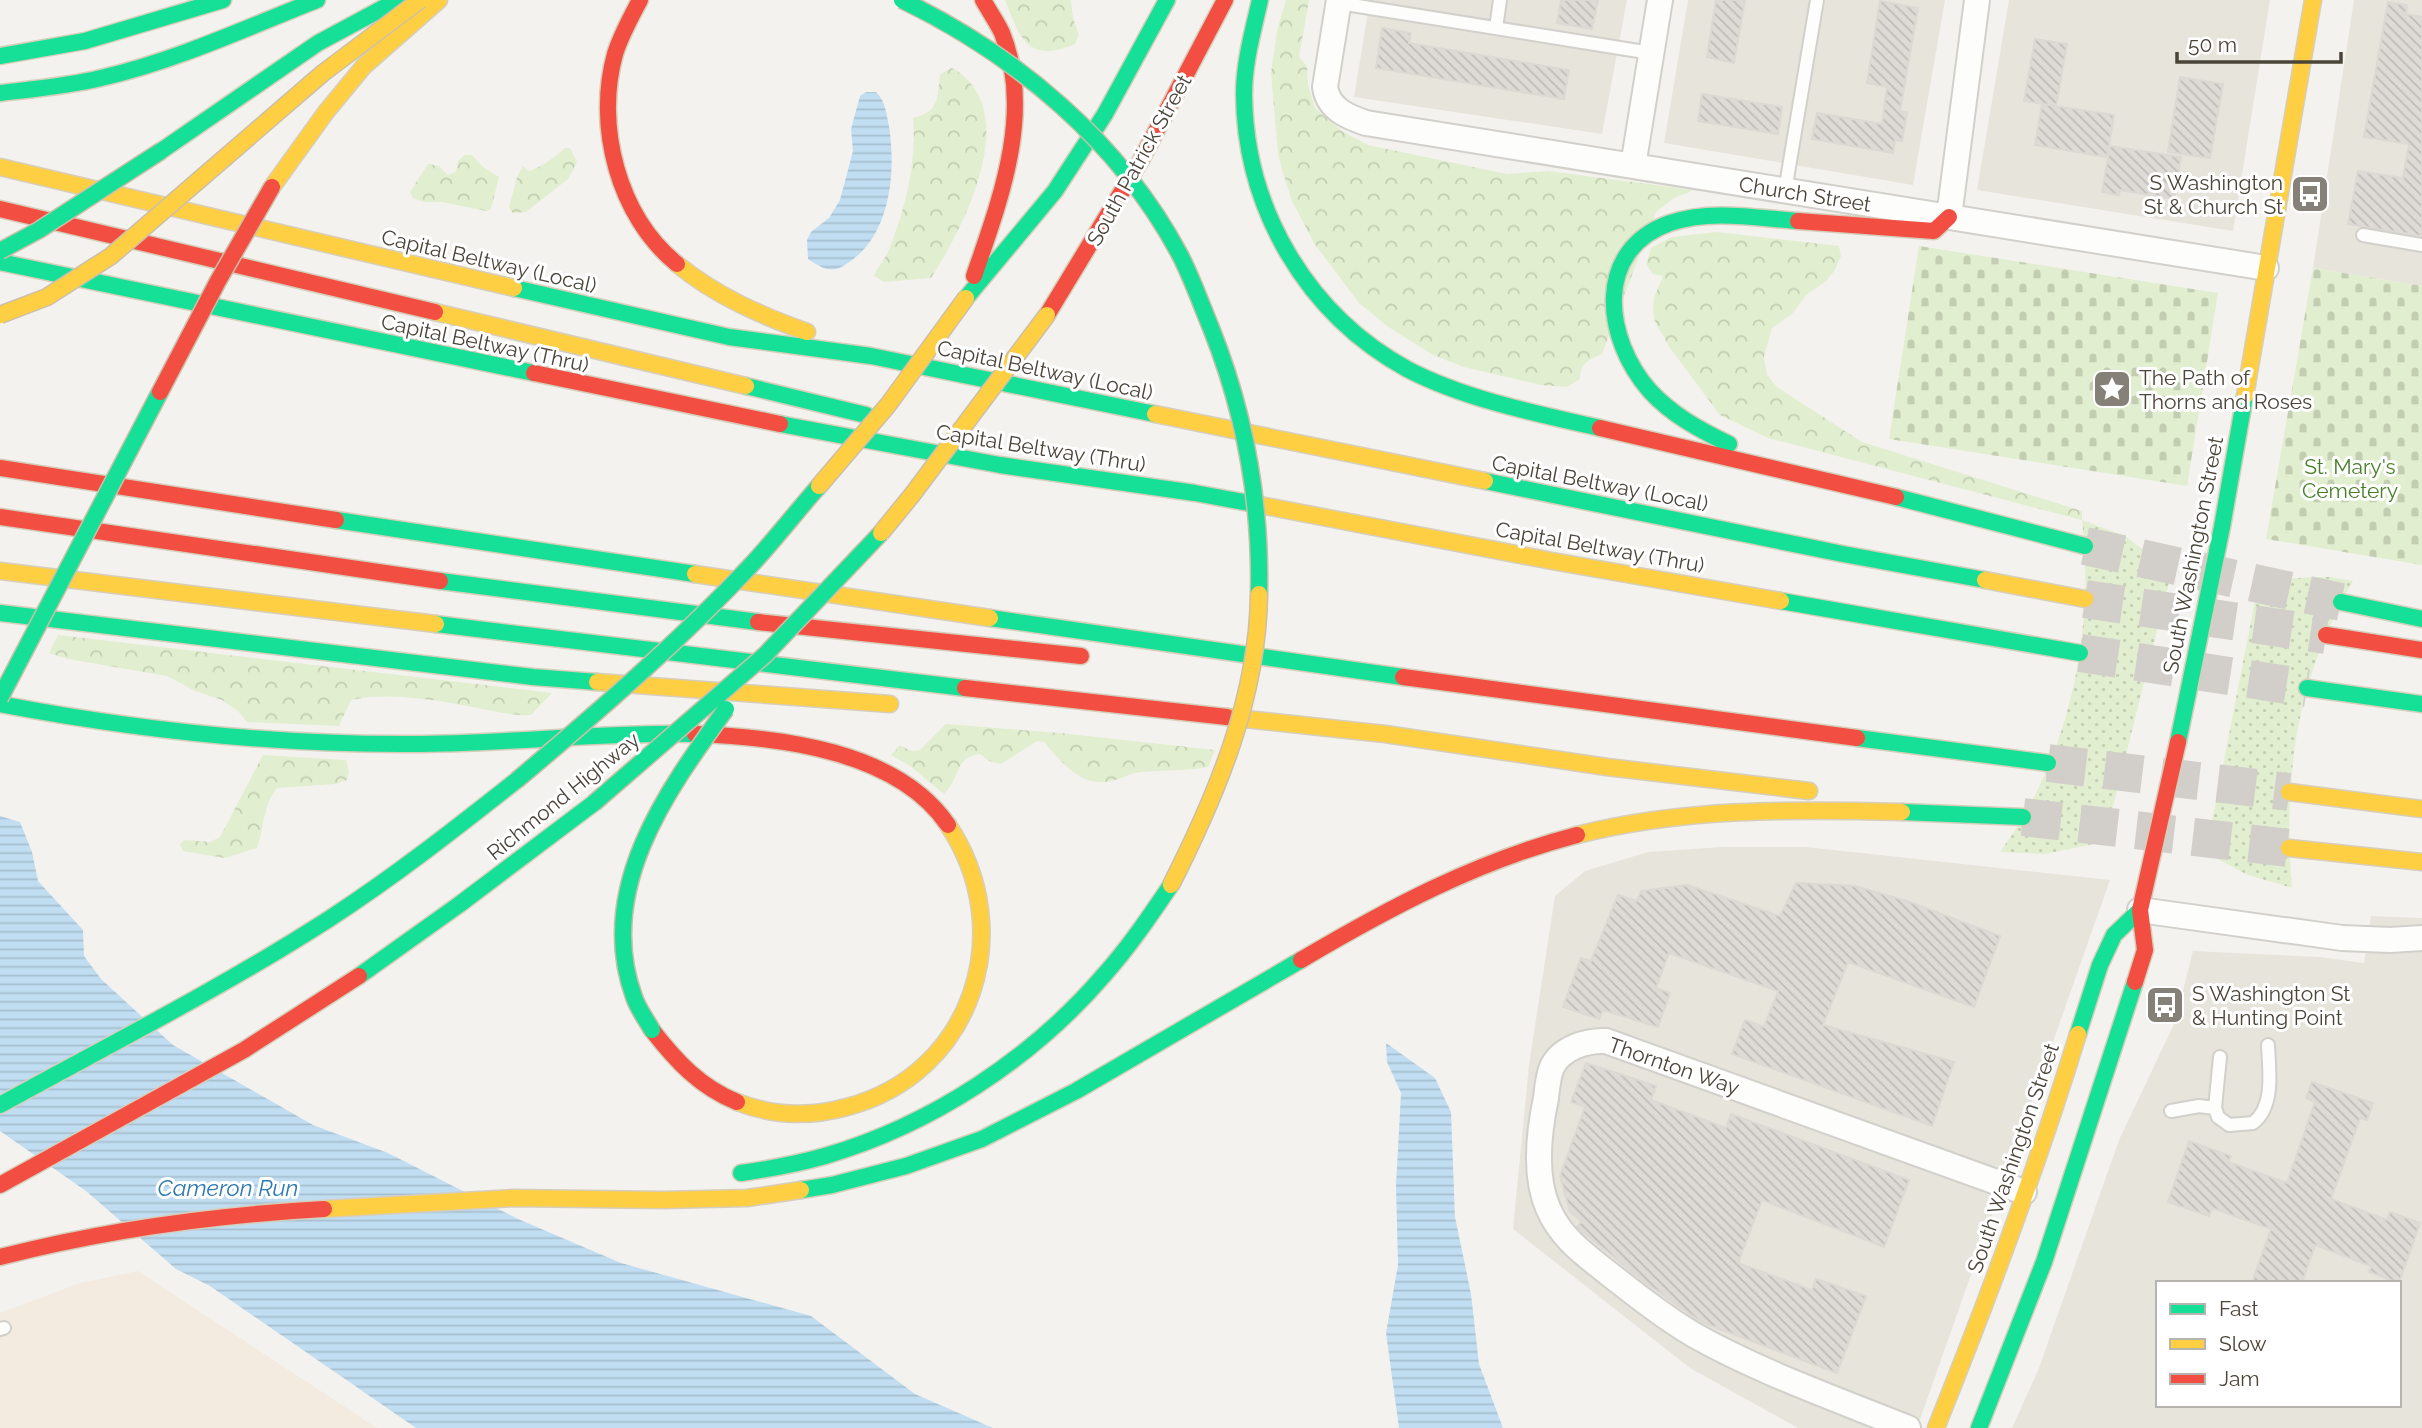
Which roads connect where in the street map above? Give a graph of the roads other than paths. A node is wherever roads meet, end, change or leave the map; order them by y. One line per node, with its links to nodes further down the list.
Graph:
1 (223, 0): 20 (main road)
2 (317, 0): 21 (main road)
3 (398, 0): 29 (main road, bridge)
4 (420, 0): 33 (main road, bridge)
5 (439, 0): 57 (main road, bridge)
6 (640, 0): 35 (main road)
7 (902, 0): 78 (main road, bridge)
8 (983, 0): 32 (main road)
9 (1167, 0): 32 (main road)
10 (1225, 0): 34 (main road, South Patrick Street)
11 (1260, 0): 41 (main road)
12 (1500, 0): 18 (lane)
13 (1660, 0): 19 (street)
14 (1817, 0): 24 (lane)
15 (1977, 0): 26 (street)
16 (2313, 0): 31 (main road, South Washington Street)
17 (1339, 1): 18 (lane); 22 (street, Church Street)
18 (1496, 28): 19 (lane)
19 (1651, 53): 22 (street)
20 (0, 56)
21 (0, 93)
22 (1633, 166): 24 (street, Church Street)
23 (0, 167): 35 (main road, Capital Beltway (Local))
24 (1785, 191): 26 (street, Church Street)
25 (0, 209): 36 (main road)
26 (1949, 217): 31 (street, Church Street); 41 (main road)
27 (2363, 235): 28 (lane)
28 (2422, 244)
29 (0, 251)
30 (0, 262): 42 (main road, Capital Beltway (Thru))
31 (2266, 268): 69 (main road, South Washington Street)
32 (966, 298): 73 (main road, Richmond Highway, bridge)
33 (0, 315)
34 (1047, 315): 53 (main road, Richmond Highway, bridge)
35 (871, 356): 46 (main road, Capital Beltway (Local))
36 (895, 422)
37 (934, 431): 38 (main road)
38 (973, 441)
39 (1012, 450): 42 (main road)
40 (0, 468): 63 (main road)
41 (1782, 468): 44 (main road)
42 (1195, 494): 52 (main road, Capital Beltway (Thru))
43 (0, 517): 54 (main road)
44 (2085, 546)
45 (0, 571): 60 (main road)
46 (2085, 599)
47 (2341, 602): 49 (main road)
48 (0, 613): 61 (main road)
49 (2422, 619)
50 (2326, 635): 51 (main road)
51 (2422, 650)
52 (2080, 653)
53 (765, 655): 58 (main road, bridge); 80 (main road, Richmond Highway, bridge)
54 (1103, 658)
55 (1237, 671): 63 (main road)
56 (2307, 688): 59 (main road)
57 (0, 698)
58 (0, 704)
59 (2422, 704)
60 (1132, 705): 62 (main road); 82 (main road)
61 (909, 706)
62 (1061, 715)
63 (1691, 718): 64 (main road)
64 (2048, 763)
65 (2289, 792): 66 (main road)
66 (2422, 809)
67 (2289, 848): 68 (main road)
68 (2422, 862)
69 (2140, 910): 70 (street); 81 (main road, South Washington Street); 86 (main road, South Washington Street)
70 (2422, 938)
71 (2267, 1045): 75 (lane)
72 (2220, 1057): 75 (lane)
73 (46, 1080): 74 (main road, Richmond Highway); 77 (main road)
74 (0, 1104)
75 (2215, 1108): 76 (lane)
76 (2171, 1111)
77 (0, 1114)
78 (729, 1175)
79 (661, 1184): 82 (main road)
80 (0, 1185)
81 (2024, 1192): 84 (street, Thornton Way); 85 (main road, South Washington Street)
82 (513, 1198): 83 (main road)
83 (0, 1257)
84 (1908, 1428)
85 (1936, 1428)
86 (1979, 1428)

